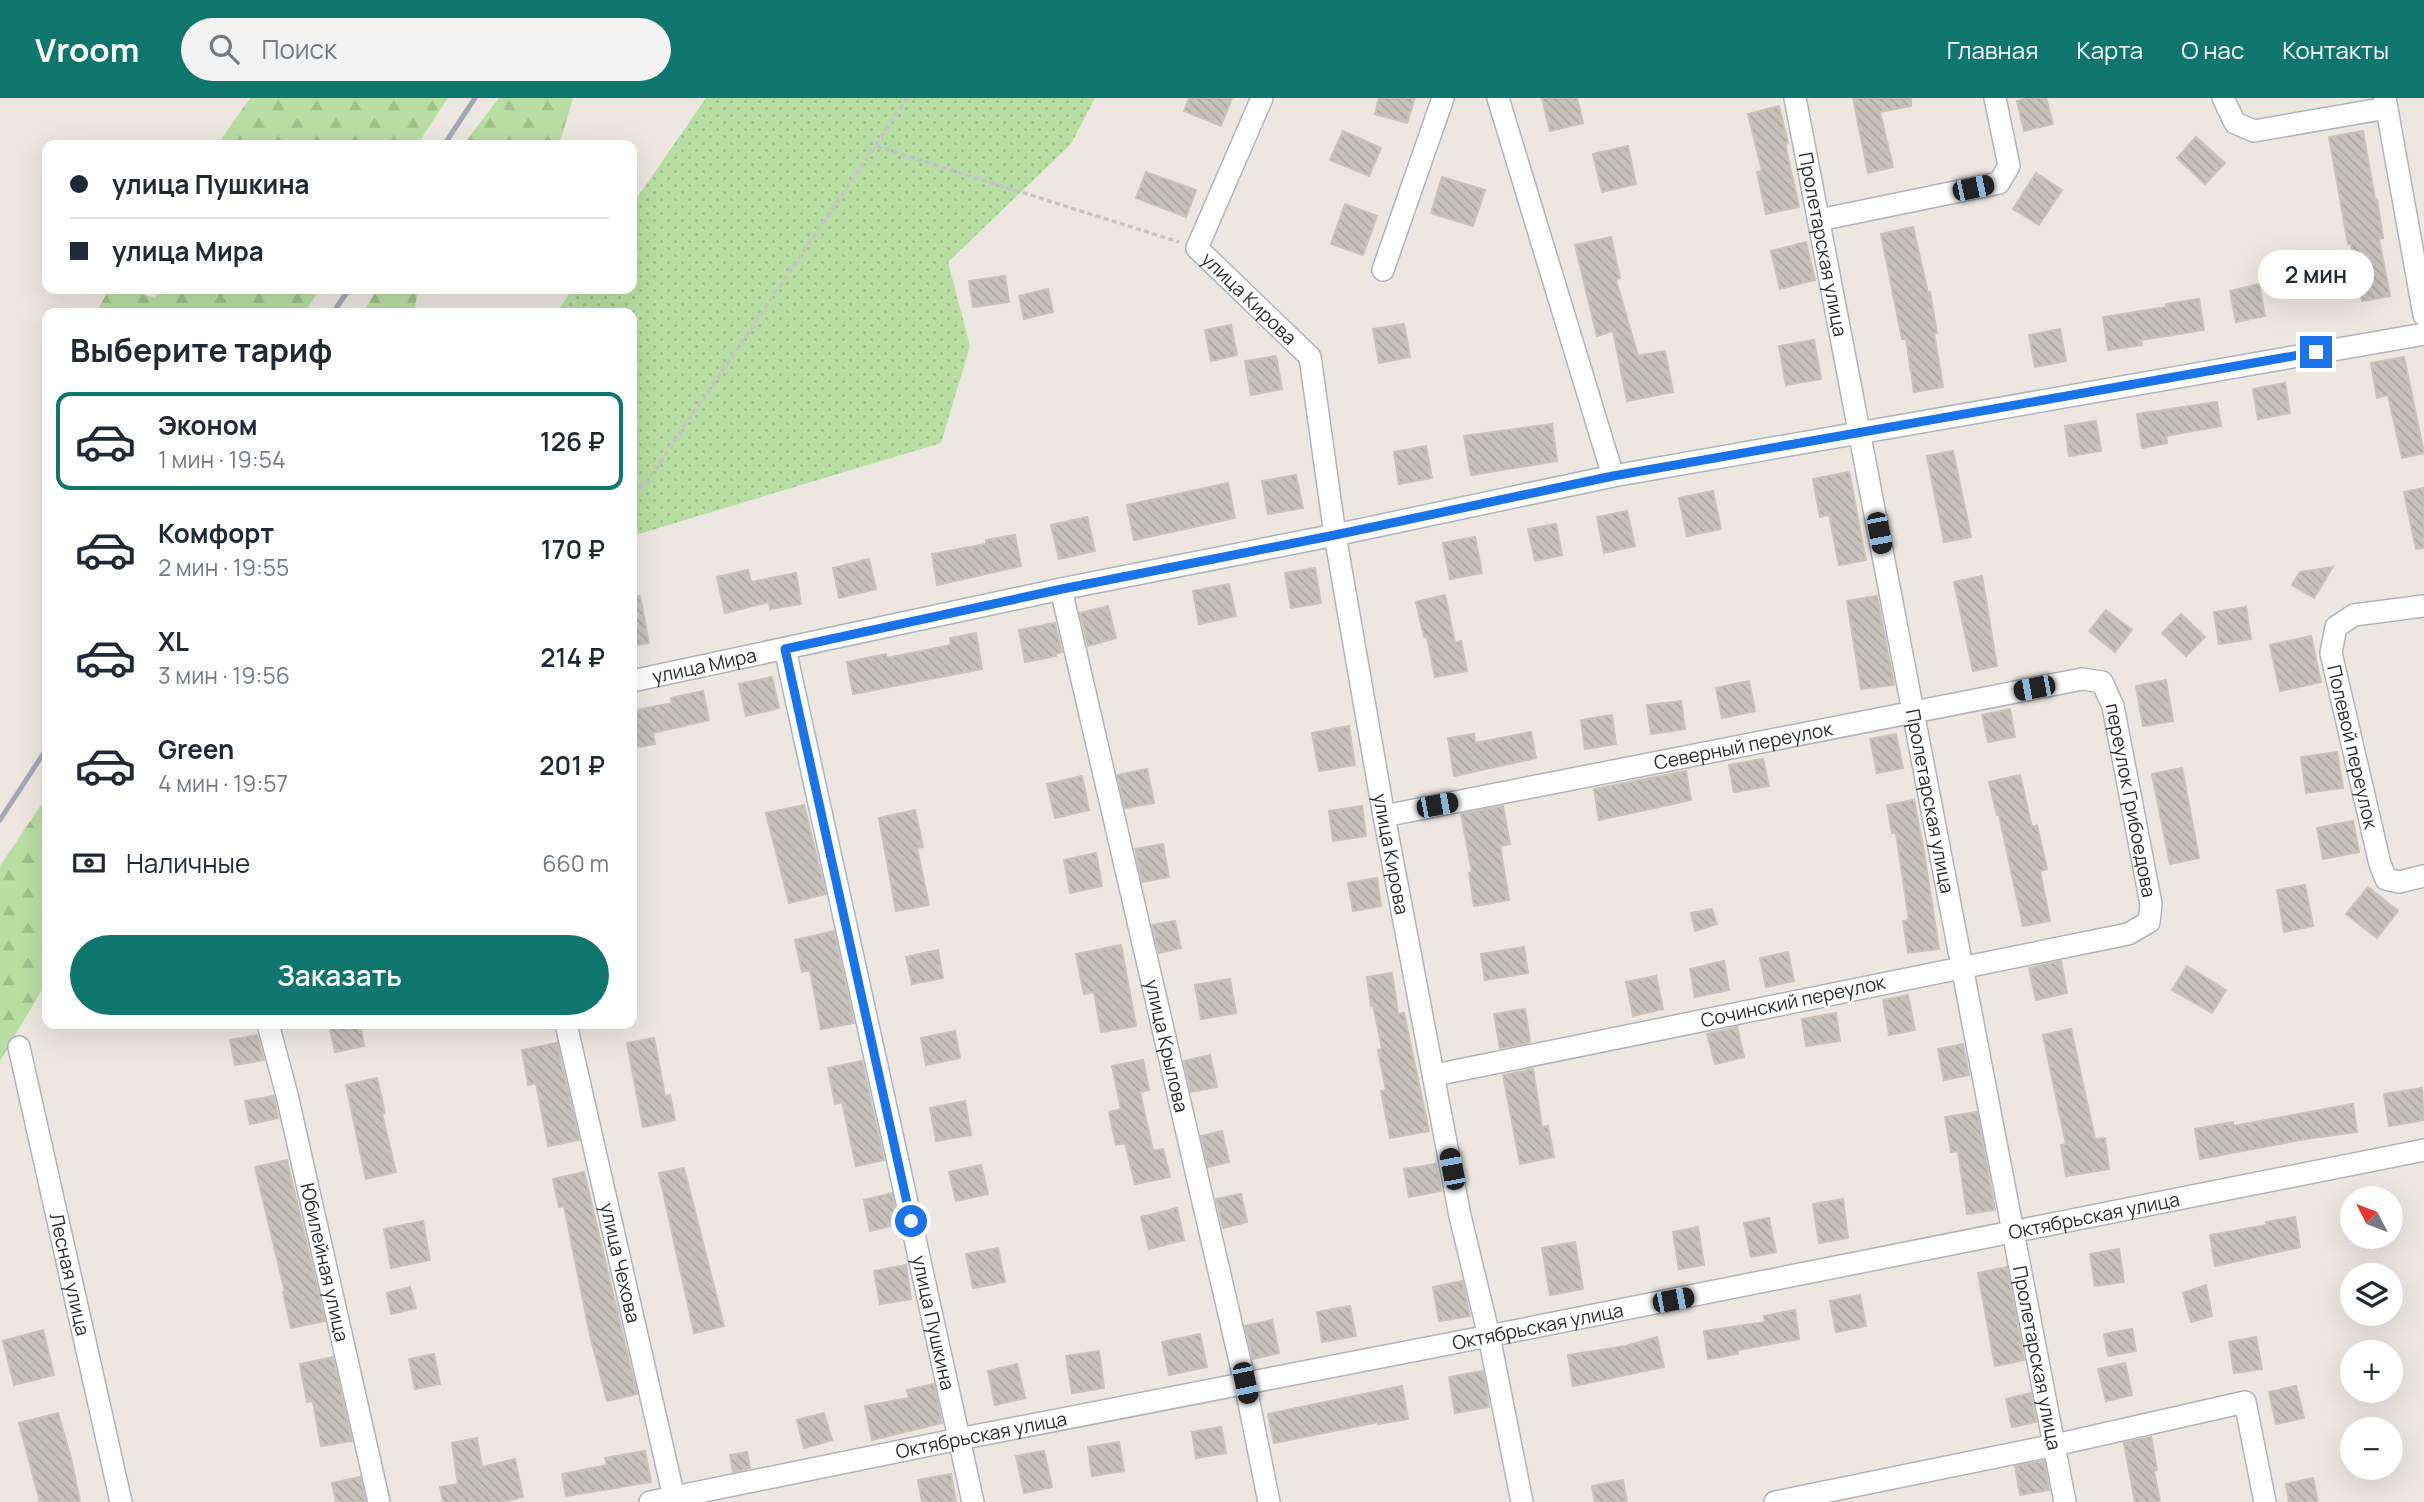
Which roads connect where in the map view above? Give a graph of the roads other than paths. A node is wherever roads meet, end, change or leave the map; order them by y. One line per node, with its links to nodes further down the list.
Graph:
1 (1262, 98): 14 (street, улица Кирова)
2 (1443, 98): 9 (street)
3 (1498, 98): 13 (street)
4 (1795, 98): 8 (street, Пролетарская улица)
5 (1995, 98): 8 (street)
6 (2223, 98): 7 (street)
7 (2386, 103): 10 (street)
8 (1819, 220): 12 (street, Пролетарская улица)
9 (1383, 270)
10 (2424, 315)
11 (2424, 334): 12 (street, улица Мира)
12 (1860, 432): 13 (street, улица Мира); 20 (street, Пролетарская улица)
13 (1613, 476): 14 (street, улица Мира)
14 (1335, 535): 15 (street, улица Мира); 21 (street, улица Кирова)
15 (1062, 589): 17 (street, улица Мира); 32 (street, улица Крылова)
16 (2424, 606): 22 (street, Полевой переулок)
17 (785, 649): 18 (street, улица Мира); 33 (street, улица Пушкина)
18 (637, 680)
19 (2102, 682): 20 (street, Северный переулок); 23 (street, переулок Грибоедова)
20 (1913, 712): 21 (street, Северный переулок); 24 (street, Пролетарская улица)
21 (1384, 816): 28 (street, улица Кирова)
22 (2424, 876)
23 (2149, 922): 24 (street, Сочинский переулок)
24 (1962, 967): 28 (street, Сочинский переулок); 30 (street, Пролетарская улица)
25 (269, 1029): 38 (street, Юбилейная улица)
26 (567, 1029): 36 (street, улица Чехова)
27 (19, 1047): 37 (street, Лесная улица)
28 (1435, 1075): 31 (street, улица Кирова)
29 (2424, 1150): 30 (street, Октябрьская улица)
30 (2014, 1231): 31 (street, Октябрьская улица); 34 (street, Пролетарская улица)
31 (1489, 1336): 32 (street, Октябрьская улица); 42 (street, улица Кирова)
32 (1245, 1383): 33 (street, Октябрьская улица); 41 (street, улица Крылова)
33 (959, 1439): 36 (street, Октябрьская улица); 40 (street, улица Пушкина)
34 (2054, 1446): 35 (street); 44 (street, Пролетарская улица); 45 (street)
35 (1814, 1498): 43 (street)
36 (674, 1500): 39 (street, Октябрьская улица)
37 (121, 1502)
38 (379, 1502)
39 (650, 1502)
40 (973, 1502)
41 (1269, 1502)
42 (1522, 1502)
43 (1774, 1502)
44 (2066, 1502)
45 (2265, 1502)

